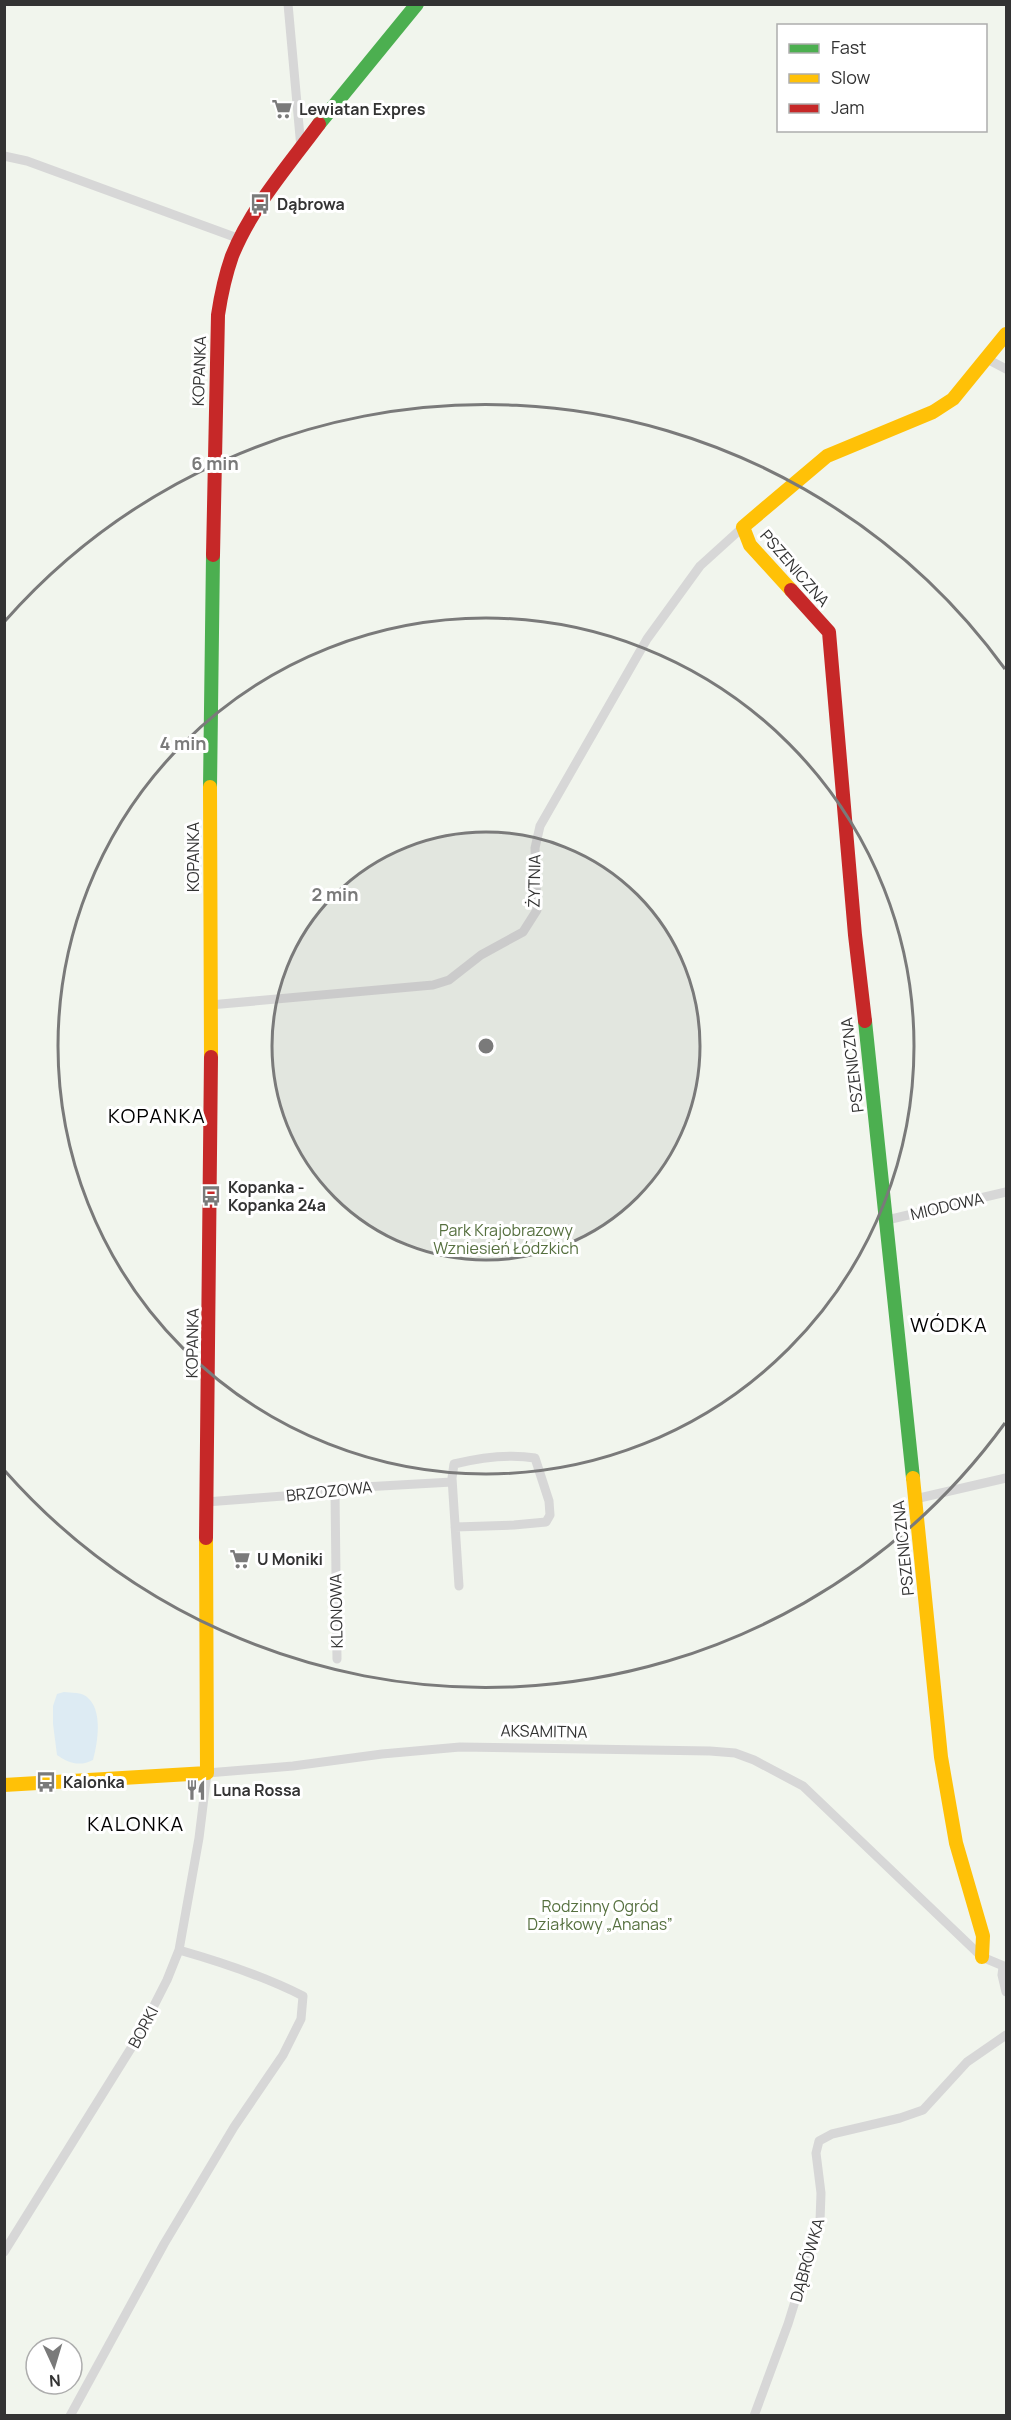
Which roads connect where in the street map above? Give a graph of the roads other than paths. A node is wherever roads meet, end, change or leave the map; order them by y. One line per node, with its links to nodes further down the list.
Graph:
1 (288, 4): 3 (street)
2 (417, 4): 3 (street, KOPANKA)
3 (301, 148): 5 (street, KOPANKA)
4 (4, 156): 5 (street)
5 (240, 239): 10 (street, KOPANKA)
6 (1006, 334): 7 (street, PSZENICZNA)
7 (987, 359): 8 (street); 9 (street, PSZENICZNA)
8 (1006, 369)
9 (743, 527): 10 (street, ŻYTNIA); 12 (street, PSZENICZNA)
10 (210, 1005): 17 (street, KOPANKA)
11 (1006, 1192): 12 (street, MIODOWA)
12 (887, 1220): 16 (street, PSZENICZNA)
13 (1006, 1478): 16 (street)
14 (452, 1482): 15 (street, BRZOZOWA); 18 (street); 18 (street)
15 (335, 1492): 17 (street, BRZOZOWA); 20 (street, KLONOWA)
16 (915, 1500): 24 (street, PSZENICZNA)
17 (206, 1502): 21 (street, KOPANKA)
18 (455, 1527): 19 (street)
19 (459, 1586)
20 (337, 1659)
21 (207, 1773): 22 (street, AKSAMITNA); 23 (street, BORKI); 24 (street, AKSAMITNA)
22 (4, 1785)
23 (179, 1950): 28 (street, BORKI); 29 (street)
24 (982, 1957): 25 (street, AKSAMITNA)
25 (1005, 1967): 26 (street)
26 (1006, 1992)
27 (1006, 2035): 30 (street, DĄBRÓWKA)
28 (4, 2252)
29 (70, 2415)
30 (754, 2415)

